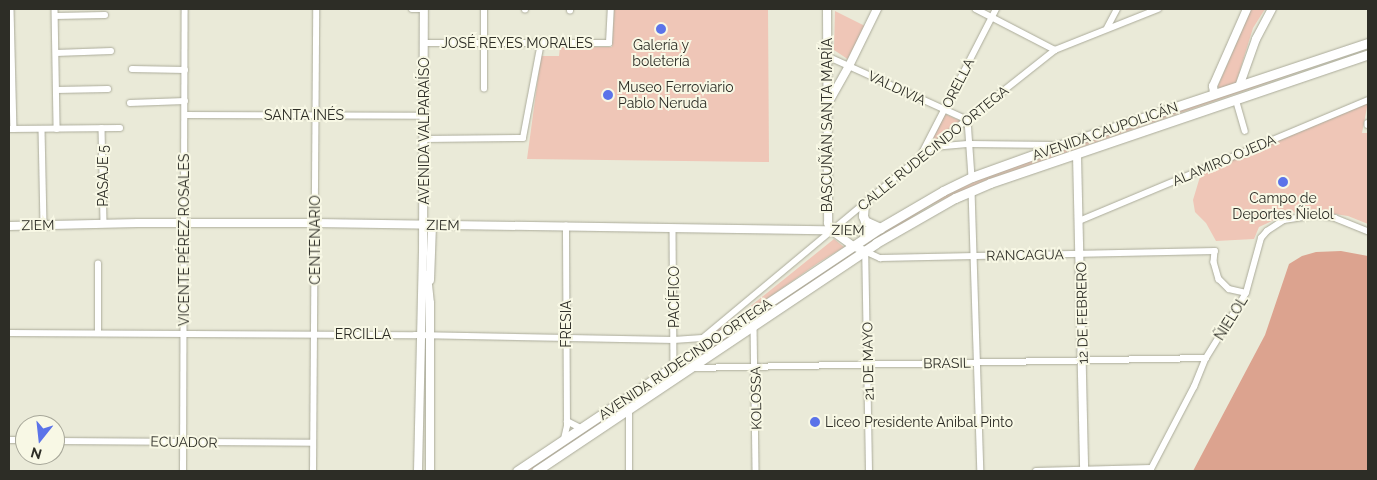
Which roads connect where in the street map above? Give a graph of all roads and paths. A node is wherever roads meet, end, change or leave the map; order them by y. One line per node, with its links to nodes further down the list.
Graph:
1 (11, 9): 51 (street)
2 (55, 9): 18 (street)
3 (185, 9): 32 (street, VICENTE PÉREZ ROSALES)
4 (316, 9): 45 (street, CENTENARIO)
5 (412, 9): 6 (street)
6 (424, 9): 22 (street, AVENIDA VALPARAÍSO)
7 (484, 9): 21 (street)
8 (611, 9): 23 (street, JOSÉ REYES MORALES)
9 (827, 9): 29 (street, BASCUÑÁN SANTA MARÍA)
10 (877, 9): 30 (street)
11 (976, 9): 19 (street)
12 (996, 9): 19 (street, ORELLA)
13 (1117, 9): 20 (street)
14 (1158, 9): 20 (street, CALLE RUDECINDO ORTEGA)
15 (1247, 9): 37 (street)
16 (1272, 9): 33 (street)
17 (105, 15): 18 (street)
18 (55, 16): 27 (street)
19 (992, 17): 25 (street); 43 (street, ORELLA)
20 (1107, 28): 25 (street, CALLE RUDECINDO ORTEGA)
21 (484, 42): 22 (street, JOSÉ REYES MORALES); 23 (street, JOSÉ REYES MORALES); 35 (street)
22 (424, 43): 46 (street, AVENIDA VALPARAÍSO)
23 (540, 43): 57 (street)
24 (1368, 43): 33 (main road, AVENIDA CAUPOLICÁN)
25 (1055, 50): 47 (street, CALLE RUDECINDO ORTEGA)
26 (111, 51): 27 (street)
27 (56, 53): 36 (street)
28 (1368, 54): 38 (main road, AVENIDA CAUPOLICÁN)
29 (827, 56): 30 (street, VALDIVIA); 42 (street, BASCUÑÁN SANTA MARÍA)
30 (850, 66): 42 (street); 43 (street, VALDIVIA)
31 (132, 68): 32 (street)
32 (185, 70): 40 (street, VICENTE PÉREZ ROSALES)
33 (1240, 84): 37 (main road, AVENIDA CAUPOLICÁN); 38 (main road)
34 (108, 89): 36 (street)
35 (484, 89)
36 (56, 90): 53 (street)
37 (1214, 93): 48 (main road, AVENIDA CAUPOLICÁN)
38 (1232, 100): 54 (street); 56 (main road, AVENIDA CAUPOLICÁN)
39 (1368, 100): 67 (street, ALAMIRO OJEDA)
40 (185, 101): 41 (street); 44 (street, VICENTE PÉREZ ROSALES)
41 (130, 103)
42 (826, 107): 76 (street, BASCUÑÁN SANTA MARÍA)
43 (944, 110): 47 (street, VALDIVIA); 62 (street, ORELLA)
44 (185, 115): 45 (street, SANTA INÉS); 69 (street, VICENTE PÉREZ ROSALES)
45 (316, 116): 46 (street, SANTA INÉS); 70 (street, CENTENARIO)
46 (424, 116): 57 (street, AVENIDA VALPARAÍSO)
47 (968, 120): 58 (street); 60 (street, CALLE RUDECINDO ORTEGA)
48 (1128, 123): 55 (main road, AVENIDA CAUPOLICÁN); 56 (main road)
49 (102, 128): 50 (street); 53 (street); 68 (street, PASAJE 5)
50 (120, 128)
51 (11, 129): 52 (street)
52 (42, 129): 53 (street); 71 (street)
53 (57, 129)
54 (1245, 131)
55 (1098, 133): 59 (main road, AVENIDA CAUPOLICÁN); 61 (main road)
56 (1131, 136): 61 (main road, AVENIDA CAUPOLICÁN)
57 (424, 139): 72 (street, AVENIDA VALPARAÍSO)
58 (970, 144): 59 (street); 60 (street); 63 (street)
59 (1061, 145): 63 (main road, AVENIDA CAUPOLICÁN)
60 (932, 148): 62 (street, CALLE RUDECINDO ORTEGA)
61 (1077, 155): 64 (main road, AVENIDA CAUPOLICÁN); 67 (street, 12 DE FEBRERO)
62 (920, 157): 66 (street, CALLE RUDECINDO ORTEGA)
63 (972, 177): 65 (main road); 77 (main road, AVENIDA CAUPOLICÁN)
64 (972, 190): 65 (main road, AVENIDA CAUPOLICÁN); 83 (street)
65 (955, 198): 80 (main road, AVENIDA CAUPOLICÁN)
66 (864, 204): 76 (street, CALLE RUDECINDO ORTEGA); 77 (main road)
67 (1079, 221): 82 (street, 12 DE FEBRERO)
68 (104, 223): 69 (street, ZIEM); 71 (street, ZIEM)
69 (184, 223): 70 (street, ZIEM); 90 (street, VICENTE PÉREZ ROSALES)
70 (315, 223): 72 (street, ZIEM); 91 (street, CENTENARIO)
71 (44, 225): 73 (street, ZIEM)
72 (427, 225): 74 (street, ZIEM); 81 (street, AVENIDA VALPARAÍSO); 86 (street, AVENIDA VALPARAÍSO)
73 (9, 226)
74 (566, 226): 75 (street, ZIEM); 95 (street, FRESIA)
75 (673, 228): 76 (street, ZIEM); 96 (street, PACÍFICO)
76 (831, 230): 77 (street, ZIEM); 79 (street, BASCUÑÁN SANTA MARÍA); 93 (street, CALLE RUDECINDO ORTEGA)
77 (878, 230): 79 (main road, AVENIDA CAUPOLICÁN)
78 (1368, 231): 85 (street, ÑIELOL)
79 (853, 246): 80 (street, BASCUÑÁN SANTA MARÍA); 94 (main road, AVENIDA RUDECINDO ORTEGA)
80 (865, 251): 83 (street, RANCAGUA); 87 (main road, AVENIDA RUDECINDO ORTEGA); 100 (street, 21 DE MAYO)
81 (423, 253): 86 (street, AVENIDA VALPARAÍSO); 92 (street, AVENIDA VALPARAÍSO)
82 (1080, 254): 83 (street, RANCAGUA); 85 (street, RANCAGUA); 98 (street, 12 DE FEBRERO)
83 (976, 257): 99 (street)
84 (98, 264): 88 (street)
85 (1246, 293): 97 (street, ÑIELOL)
86 (430, 303): 92 (street, AVENIDA VALPARAÍSO)
87 (754, 325): 102 (street, KOLOSSA); 103 (main road, AVENIDA RUDECINDO ORTEGA)
88 (98, 332): 89 (street, ERCILLA); 90 (street, ERCILLA)
89 (9, 333)
90 (184, 333): 91 (street, ERCILLA); 109 (street, VICENTE PÉREZ ROSALES)
91 (314, 334): 92 (street, ERCILLA); 110 (street, CENTENARIO)
92 (426, 335): 95 (street, ERCILLA); 114 (street, AVENIDA VALPARAÍSO); 115 (street, AVENIDA VALPARAÍSO)
93 (704, 337): 94 (street, ERCILLA); 96 (street, ERCILLA)
94 (718, 337): 101 (main road, AVENIDA RUDECINDO ORTEGA)
95 (566, 338): 96 (street, ERCILLA); 105 (street, FRESIA)
96 (674, 340): 101 (street, PACÍFICO)
97 (1206, 358): 98 (street, BRASIL); 111 (street, ÑIELOL)
98 (1083, 360): 99 (street, BRASIL); 123 (street, 12 DE FEBRERO)
99 (979, 362): 100 (street, BRASIL); 121 (street)
100 (869, 364): 102 (street, BRASIL); 120 (street, 21 DE MAYO)
101 (674, 366): 106 (main road, AVENIDA RUDECINDO ORTEGA)
102 (756, 367): 103 (street, BRASIL); 119 (street, KOLOSSA)
103 (688, 368): 104 (main road, AVENIDA RUDECINDO ORTEGA)
104 (629, 407): 117 (main road, AVENIDA RUDECINDO ORTEGA); 118 (street)
105 (567, 421): 106 (street); 107 (street, FRESIA)
106 (581, 428): 107 (main road, AVENIDA RUDECINDO ORTEGA)
107 (564, 439): 116 (main road, AVENIDA RUDECINDO ORTEGA)
108 (65, 441): 109 (street, ECUADOR)
109 (183, 442): 110 (street, ECUADOR); 112 (street, VICENTE PÉREZ ROSALES)
110 (313, 443): 113 (street, CENTENARIO)
111 (1151, 470): 123 (street)
112 (183, 471)
113 (313, 471)
114 (418, 471)
115 (430, 471)
116 (517, 471)
117 (536, 471)
118 (629, 471)
119 (756, 471)
120 (869, 471)
121 (981, 471)
122 (1036, 471): 123 (street)
123 (1084, 471)

